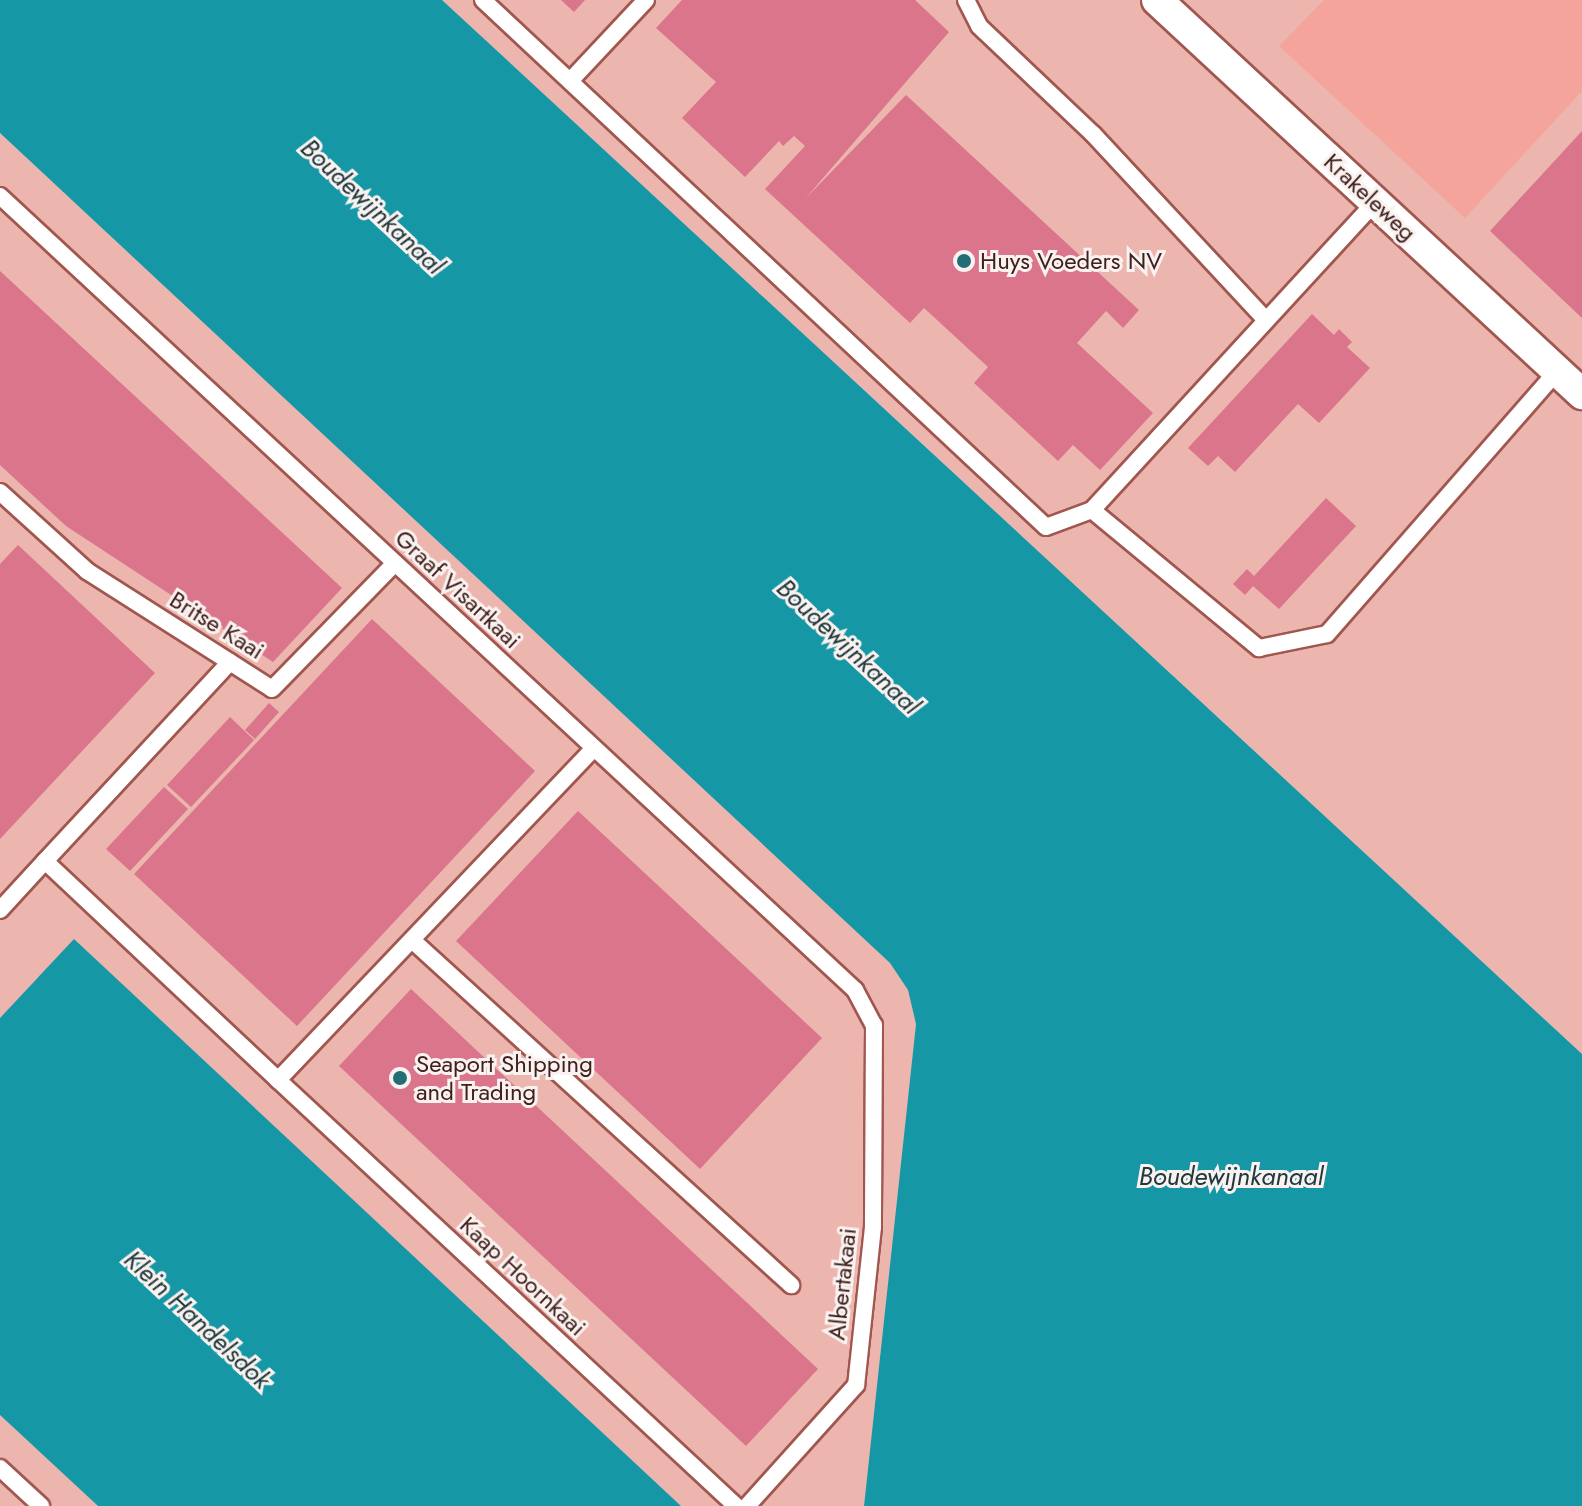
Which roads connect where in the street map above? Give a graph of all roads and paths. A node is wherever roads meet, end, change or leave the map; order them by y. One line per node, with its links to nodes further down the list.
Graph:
1 (483, 0): 5 (lane)
2 (646, 0): 5 (lane)
3 (966, 0): 8 (lane)
4 (1157, 0): 7 (street, Krakeleweg)
5 (570, 81): 12 (lane)
6 (0, 196): 13 (lane, Graaf Visartkaai)
7 (1375, 202): 8 (lane); 9 (street, Krakeleweg)
8 (1266, 320): 12 (lane)
9 (1557, 371): 10 (street, Krakeleweg); 12 (lane)
10 (1582, 394)
11 (0, 492): 14 (lane, Britse Kaai)
12 (1092, 510)
13 (395, 563): 14 (lane, Britse Kaai); 15 (lane, Graaf Visartkaai)
14 (230, 662): 16 (lane)
15 (594, 748): 18 (lane); 19 (lane, Graaf Visartkaai)
16 (45, 861): 17 (lane); 20 (lane, Kaap Hoornkaai)
17 (0, 910)
18 (412, 940): 20 (lane); 21 (lane)
19 (874, 1025): 25 (lane, Albertakaai)
20 (278, 1080): 24 (lane, Kaap Hoornkaai)
21 (791, 1285)
22 (0, 1468): 23 (lane)
23 (41, 1506)
24 (736, 1506)
25 (747, 1506)

